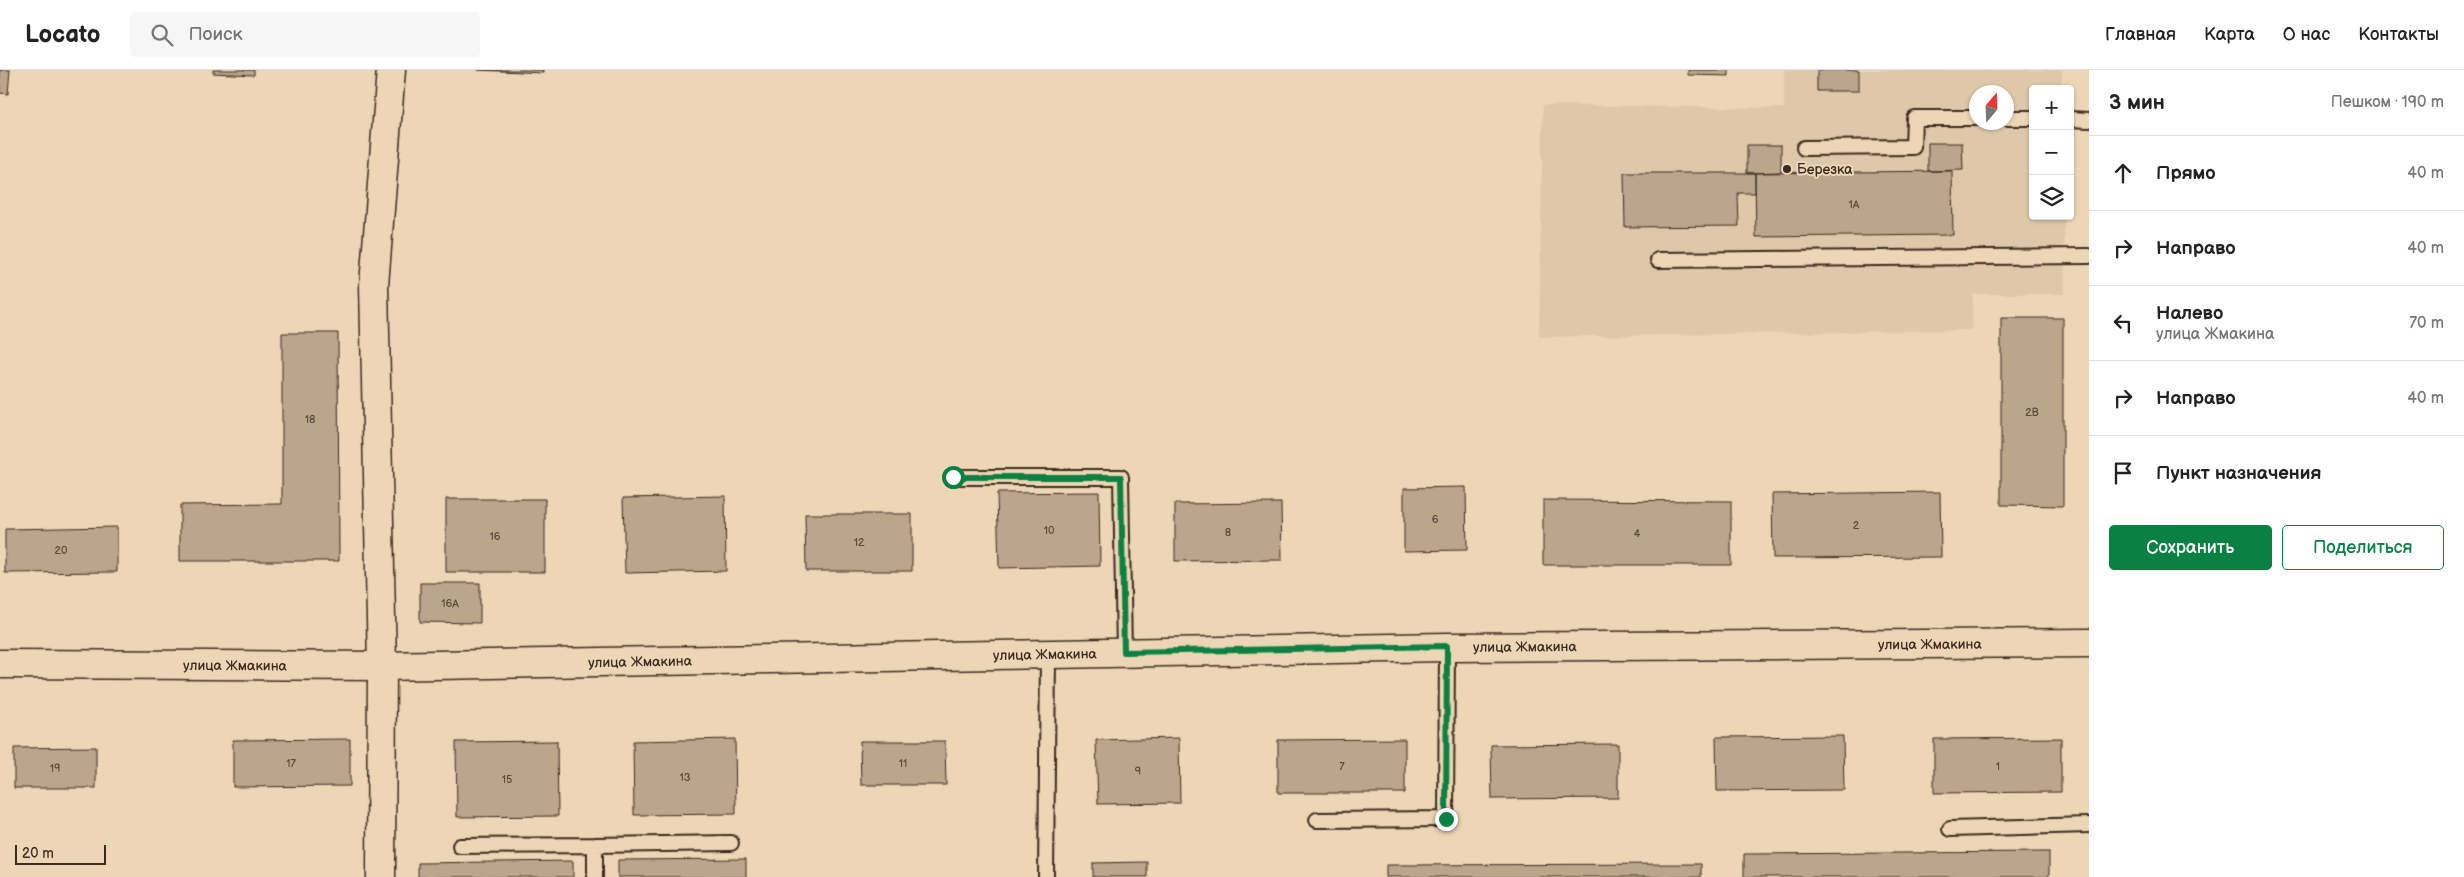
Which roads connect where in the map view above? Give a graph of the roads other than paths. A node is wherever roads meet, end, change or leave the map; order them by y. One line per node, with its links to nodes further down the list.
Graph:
1 (391, 70): 16 (street)
2 (1969, 118): 7 (lane)
3 (2014, 118): 4 (lane)
4 (2029, 118)
5 (2074, 119): 6 (lane)
6 (2089, 120)
7 (1804, 148)
8 (2089, 256): 9 (lane)
9 (1658, 260)
10 (953, 477): 13 (lane)
11 (2089, 643): 12 (street, улица Жмакина)
12 (1447, 646): 13 (street, улица Жмакина); 17 (lane)
13 (1124, 652): 14 (street, улица Жмакина)
14 (1048, 654): 16 (street, улица Жмакина); 25 (lane)
15 (0, 664): 16 (street, улица Жмакина)
16 (382, 666): 23 (street)
17 (1317, 820)
18 (2089, 825): 19 (lane)
19 (1950, 829)
20 (732, 843): 21 (lane)
21 (595, 845): 22 (lane); 24 (lane)
22 (460, 846)
23 (381, 877)
24 (595, 877)
25 (1046, 877)

